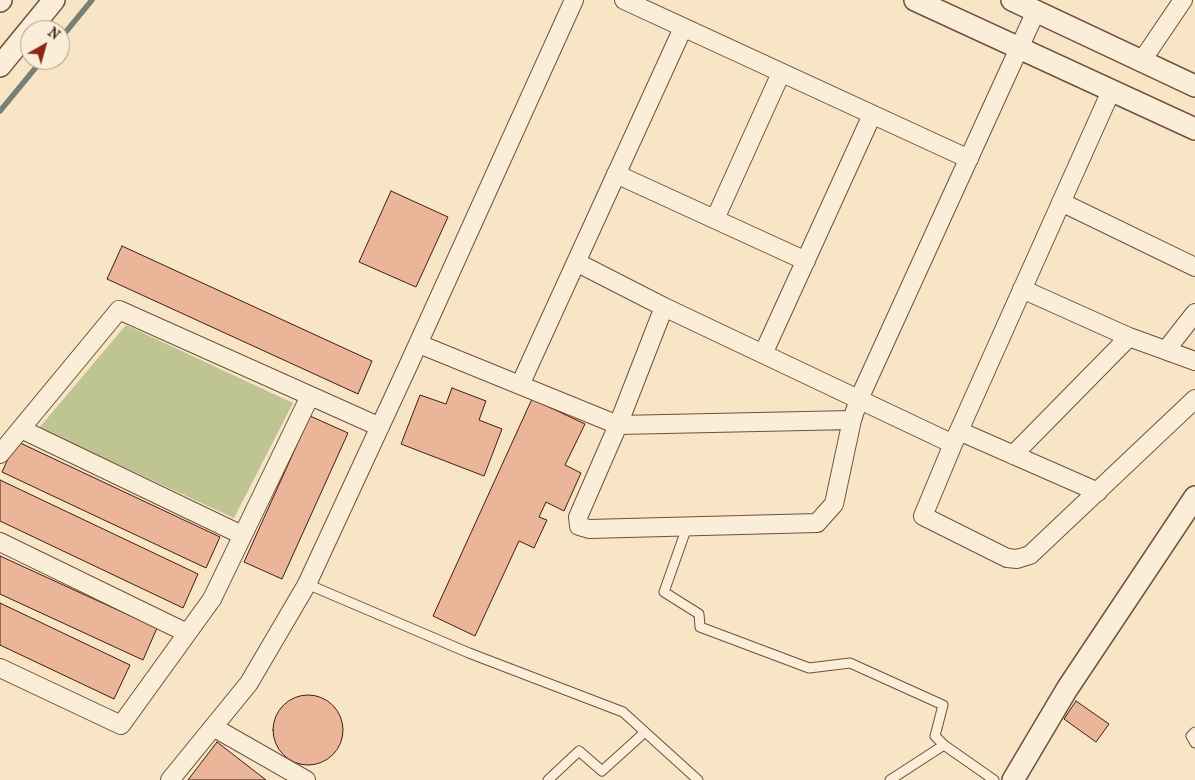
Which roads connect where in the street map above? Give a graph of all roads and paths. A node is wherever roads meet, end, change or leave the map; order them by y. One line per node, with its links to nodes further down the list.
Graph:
1 (54, 0): 11 (street)
2 (574, 0): 28 (street)
3 (624, 0): 8 (street)
4 (915, 0): 9 (street)
5 (1012, 0): 7 (street)
6 (1183, 0): 10 (street)
7 (1036, 11): 9 (street); 10 (street)
8 (683, 28): 12 (street); 18 (street)
9 (1019, 48): 14 (street); 17 (street)
10 (1141, 62): 13 (street)
11 (0, 66)
12 (781, 73): 15 (street); 20 (street)
13 (1195, 86)
14 (1111, 91): 16 (street); 19 (street)
15 (872, 115): 17 (street); 21 (street)
16 (1195, 129)
17 (968, 159): 34 (street)
18 (616, 174): 20 (street); 22 (street)
19 (1061, 202): 23 (street); 24 (street)
20 (714, 219): 21 (street)
21 (806, 261): 30 (street)
22 (576, 262): 25 (street); 32 (street)
23 (1195, 267)
24 (1022, 289): 27 (street); 40 (street)
25 (664, 307): 30 (street); 37 (street)
26 (1195, 313): 29 (street)
27 (1128, 337): 29 (street); 42 (street)
28 (419, 344): 32 (street); 38 (street)
29 (1166, 350): 31 (street)
30 (763, 354): 34 (street)
31 (1195, 361)
32 (520, 385): 37 (street)
33 (310, 396): 38 (street); 39 (street); 46 (street)
34 (859, 399): 36 (street); 40 (street)
35 (1195, 399): 43 (street)
36 (852, 420): 37 (street); 45 (street)
37 (618, 425): 45 (street)
38 (380, 428): 48 (street)
39 (21, 429): 41 (street); 46 (street)
40 (956, 438): 42 (street); 43 (street)
41 (0, 454)
42 (1013, 456): 43 (street)
43 (1098, 492)
44 (1195, 497): 62 (street)
45 (687, 527): 55 (lane)
46 (242, 535): 49 (street)
47 (0, 542): 49 (street)
48 (307, 584): 51 (street); 52 (lane)
49 (187, 633): 50 (street)
50 (0, 668)
51 (214, 726): 56 (street); 57 (street)
52 (645, 732): 58 (lane); 59 (lane)
53 (1195, 732): 54 (lane)
54 (1195, 743)
55 (944, 745): 60 (lane); 61 (lane)
56 (170, 780)
57 (306, 780)
58 (548, 780)
59 (698, 780)
60 (890, 780)
61 (994, 780)
62 (1013, 780)

